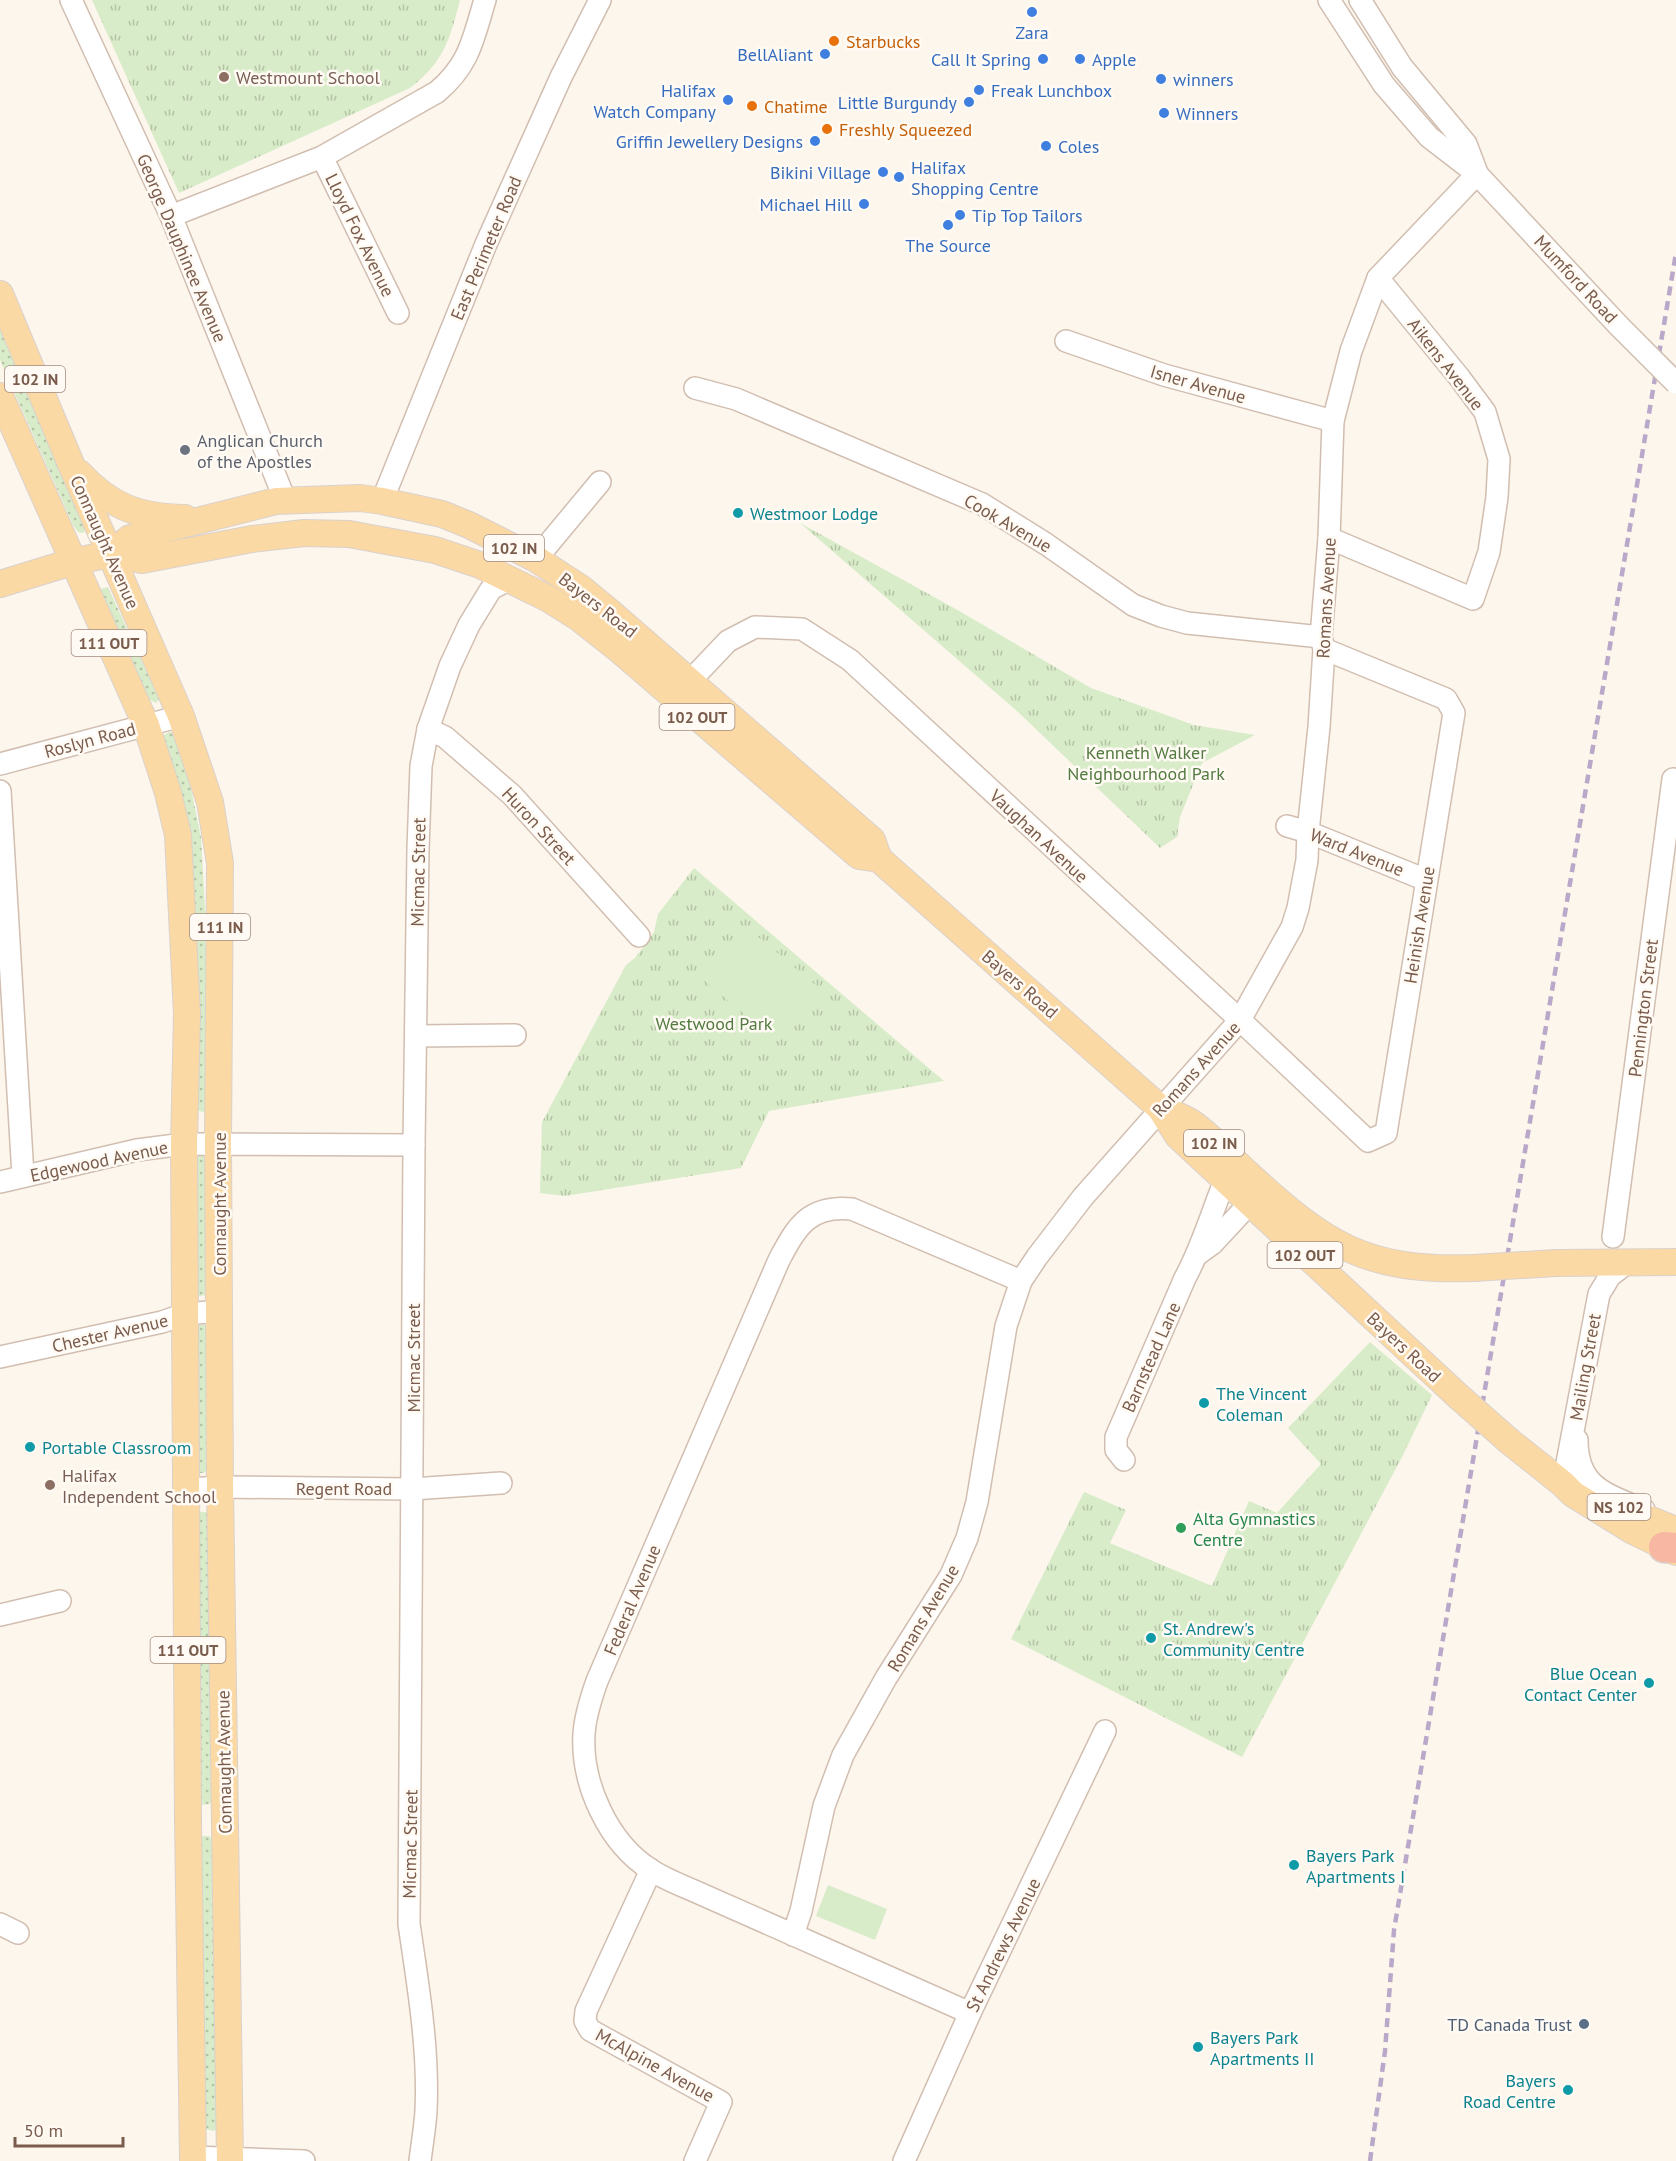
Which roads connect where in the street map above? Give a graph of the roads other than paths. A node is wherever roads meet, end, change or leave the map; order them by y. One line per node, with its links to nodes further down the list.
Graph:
1 (71, 0): 8 (street, George Dauphinee Avenue)
2 (485, 0): 6 (street)
3 (600, 0): 20 (street, East Perimeter Road)
4 (1329, 0): 7 (street, Mumford Road)
5 (1360, 0): 7 (street, Mumford Road)
6 (322, 157): 8 (street); 11 (street, Lloyd Fox Avenue)
7 (1477, 174): 9 (street, Romans Avenue); 13 (street, Mumford Road, bridge)
8 (171, 216): 19 (street, George Dauphinee Avenue)
9 (1378, 278): 16 (street, Romans Avenue); 24 (street, Aikens Avenue)
10 (0, 294): 17 (main road, Connaught Avenue / 102 IN)
11 (399, 313)
12 (1066, 341): 16 (street, Isner Avenue)
13 (1676, 383)
14 (695, 388): 31 (street, Cook Avenue)
15 (0, 396): 27 (main road, Connaught Avenue)
16 (1333, 421): 24 (street, Romans Avenue)
17 (71, 464): 22 (main road); 25 (main road, Connaught Avenue)
18 (600, 482): 26 (street)
19 (285, 500): 20 (main road, Bayers Road / 102 IN); 22 (main road, Bayers Road / 102 IN)
20 (382, 501): 21 (main road, Bayers Road / 102 IN); 23 (main road)
21 (442, 514): 26 (main road, Bayers Road / 102 IN); 28 (main road)
22 (209, 518): 25 (main road, Bayers Road)
23 (350, 534): 25 (main road, Bayers Road / 102 OUT); 28 (main road, Bayers Road / 102 OUT)
24 (1329, 538): 31 (street, Romans Avenue)
25 (110, 554): 27 (main road, Bayers Road / 102 OUT); 34 (main road, Connaught Avenue / 111 IN)
26 (536, 559): 32 (main road, Bayers Road / 102 IN)
27 (72, 562): 30 (main road, Bayers Road); 35 (main road, Connaught Avenue / 111 OUT)
28 (480, 565): 29 (main road, Bayers Road / 102 OUT)
29 (510, 579): 36 (street, Micmac Street); 42 (main road, Bayers Road / 102 OUT)
30 (0, 585)
31 (1323, 643): 33 (street, Cook Avenue); 41 (street, Romans Avenue)
32 (689, 682): 42 (main road, Bayers Road / 102 IN); 45 (street, Vaughan Avenue)
33 (1446, 699): 43 (street, Heinish Avenue)
34 (181, 716): 35 (street, Roslyn Road); 51 (main road, Connaught Avenue / 111 IN)
35 (146, 725): 37 (street, Roslyn Road); 50 (main road, Connaught Avenue / 111 OUT)
36 (428, 729): 44 (street, Huron Street); 47 (street, Micmac Street)
37 (0, 764)
38 (1674, 780): 57 (street, Pennington Street)
39 (0, 791): 53 (street)
40 (1287, 826): 41 (street, Ward Avenue)
41 (1308, 832): 43 (street, Ward Avenue); 45 (street, Romans Avenue)
42 (879, 859): 48 (main road, Bayers Road)
43 (1426, 880): 49 (street, Heinish Avenue)
44 (639, 936)
45 (1240, 1020): 48 (street, Romans Avenue); 49 (street, Vaughan Avenue)
46 (515, 1035): 47 (street)
47 (416, 1036): 52 (street, Micmac Street)
48 (1160, 1108): 54 (main road, Bayers Road / 102 OUT); 59 (main road, Bayers Road / 102 IN, bridge); 61 (street, Romans Avenue)
49 (1368, 1141)
50 (184, 1144): 51 (street, Edgewood Avenue); 53 (street, Edgewood Avenue); 63 (main road, Connaught Avenue / 111 OUT)
51 (218, 1144): 52 (street, Edgewood Avenue); 62 (main road, Connaught Avenue / 111 IN)
52 (414, 1145): 71 (street, Micmac Street)
53 (23, 1176): 55 (street, Edgewood Avenue)
54 (1225, 1180): 56 (main road, Bayers Road / 102 OUT); 58 (street, Barnstead Lane)
55 (0, 1182)
56 (1250, 1203): 58 (street, Barnstead Lane); 68 (main road, Bayers Road / 102 OUT, bridge)
57 (1613, 1237)
58 (1198, 1254): 66 (street, Barnstead Lane)
59 (1628, 1262): 60 (main road, Bayers Road / 102 IN); 65 (street, Mailing Street)
60 (1676, 1262)
61 (1022, 1281): 78 (street, Federal Avenue); 79 (street, Romans Avenue)
62 (220, 1311): 63 (street, Chester Avenue); 69 (main road, Connaught Avenue / 111 IN)
63 (185, 1314): 64 (street, Chester Avenue); 70 (main road, Connaught Avenue / 111 OUT)
64 (0, 1357)
65 (1577, 1416): 68 (street, Mailing Street); 72 (street, Bayers Road)
66 (1124, 1461)
67 (501, 1483): 71 (street, Regent Road)
68 (1563, 1484): 72 (main road, Bayers Road)
69 (220, 1487): 70 (street, Regent Road); 71 (street, Regent Road); 76 (main road, Connaught Avenue / 111 IN)
70 (188, 1489): 77 (main road, Connaught Avenue / 111 OUT)
71 (412, 1489): 84 (street, Micmac Street)
72 (1673, 1540)
73 (60, 1601): 74 (street)
74 (0, 1615)
75 (1105, 1731): 80 (street, St Andrews Avenue)
76 (224, 1819): 77 (main road); 82 (main road, Connaught Avenue / 111 IN)
77 (188, 1820): 81 (main road, Connaught Avenue / 111 OUT)
78 (651, 1870): 79 (street, Federal Avenue); 85 (street, McAlpine Avenue)
79 (793, 1935): 80 (street, Federal Avenue)
80 (970, 2013): 86 (street, St Andrews Avenue)
81 (193, 2159): 82 (street, Connaught Avenue)
82 (230, 2159): 83 (street)
83 (304, 2161)
84 (420, 2161)
85 (695, 2161)
86 (904, 2161)

